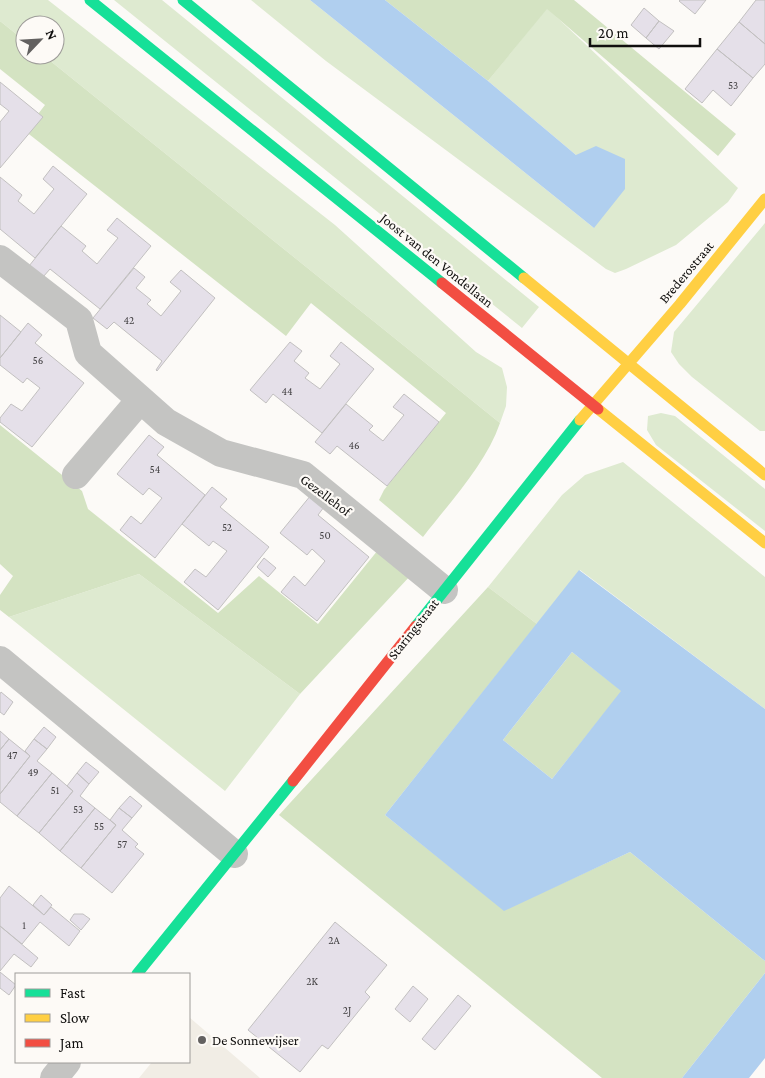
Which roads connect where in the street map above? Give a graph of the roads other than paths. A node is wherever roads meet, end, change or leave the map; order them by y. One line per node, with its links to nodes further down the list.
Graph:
1 (90, 0): 7 (street, Joost van den Vondellaan)
2 (183, 0): 5 (street)
3 (765, 199): 5 (street, Brederostraat)
4 (0, 259): 6 (street, Gezellehof)
5 (629, 364): 7 (street, Brederostraat); 9 (street)
6 (140, 400): 8 (street); 11 (street, Gezellehof)
7 (592, 405): 10 (street, Joost van den Vondellaan); 11 (street, Staringstraat)
8 (76, 475)
9 (765, 475)
10 (765, 544)
11 (444, 590): 13 (street, Staringstraat)
12 (0, 660): 13 (street)
13 (234, 854): 14 (street, Staringstraat)
14 (138, 973)
15 (66, 1063): 16 (street)
16 (54, 1078)

